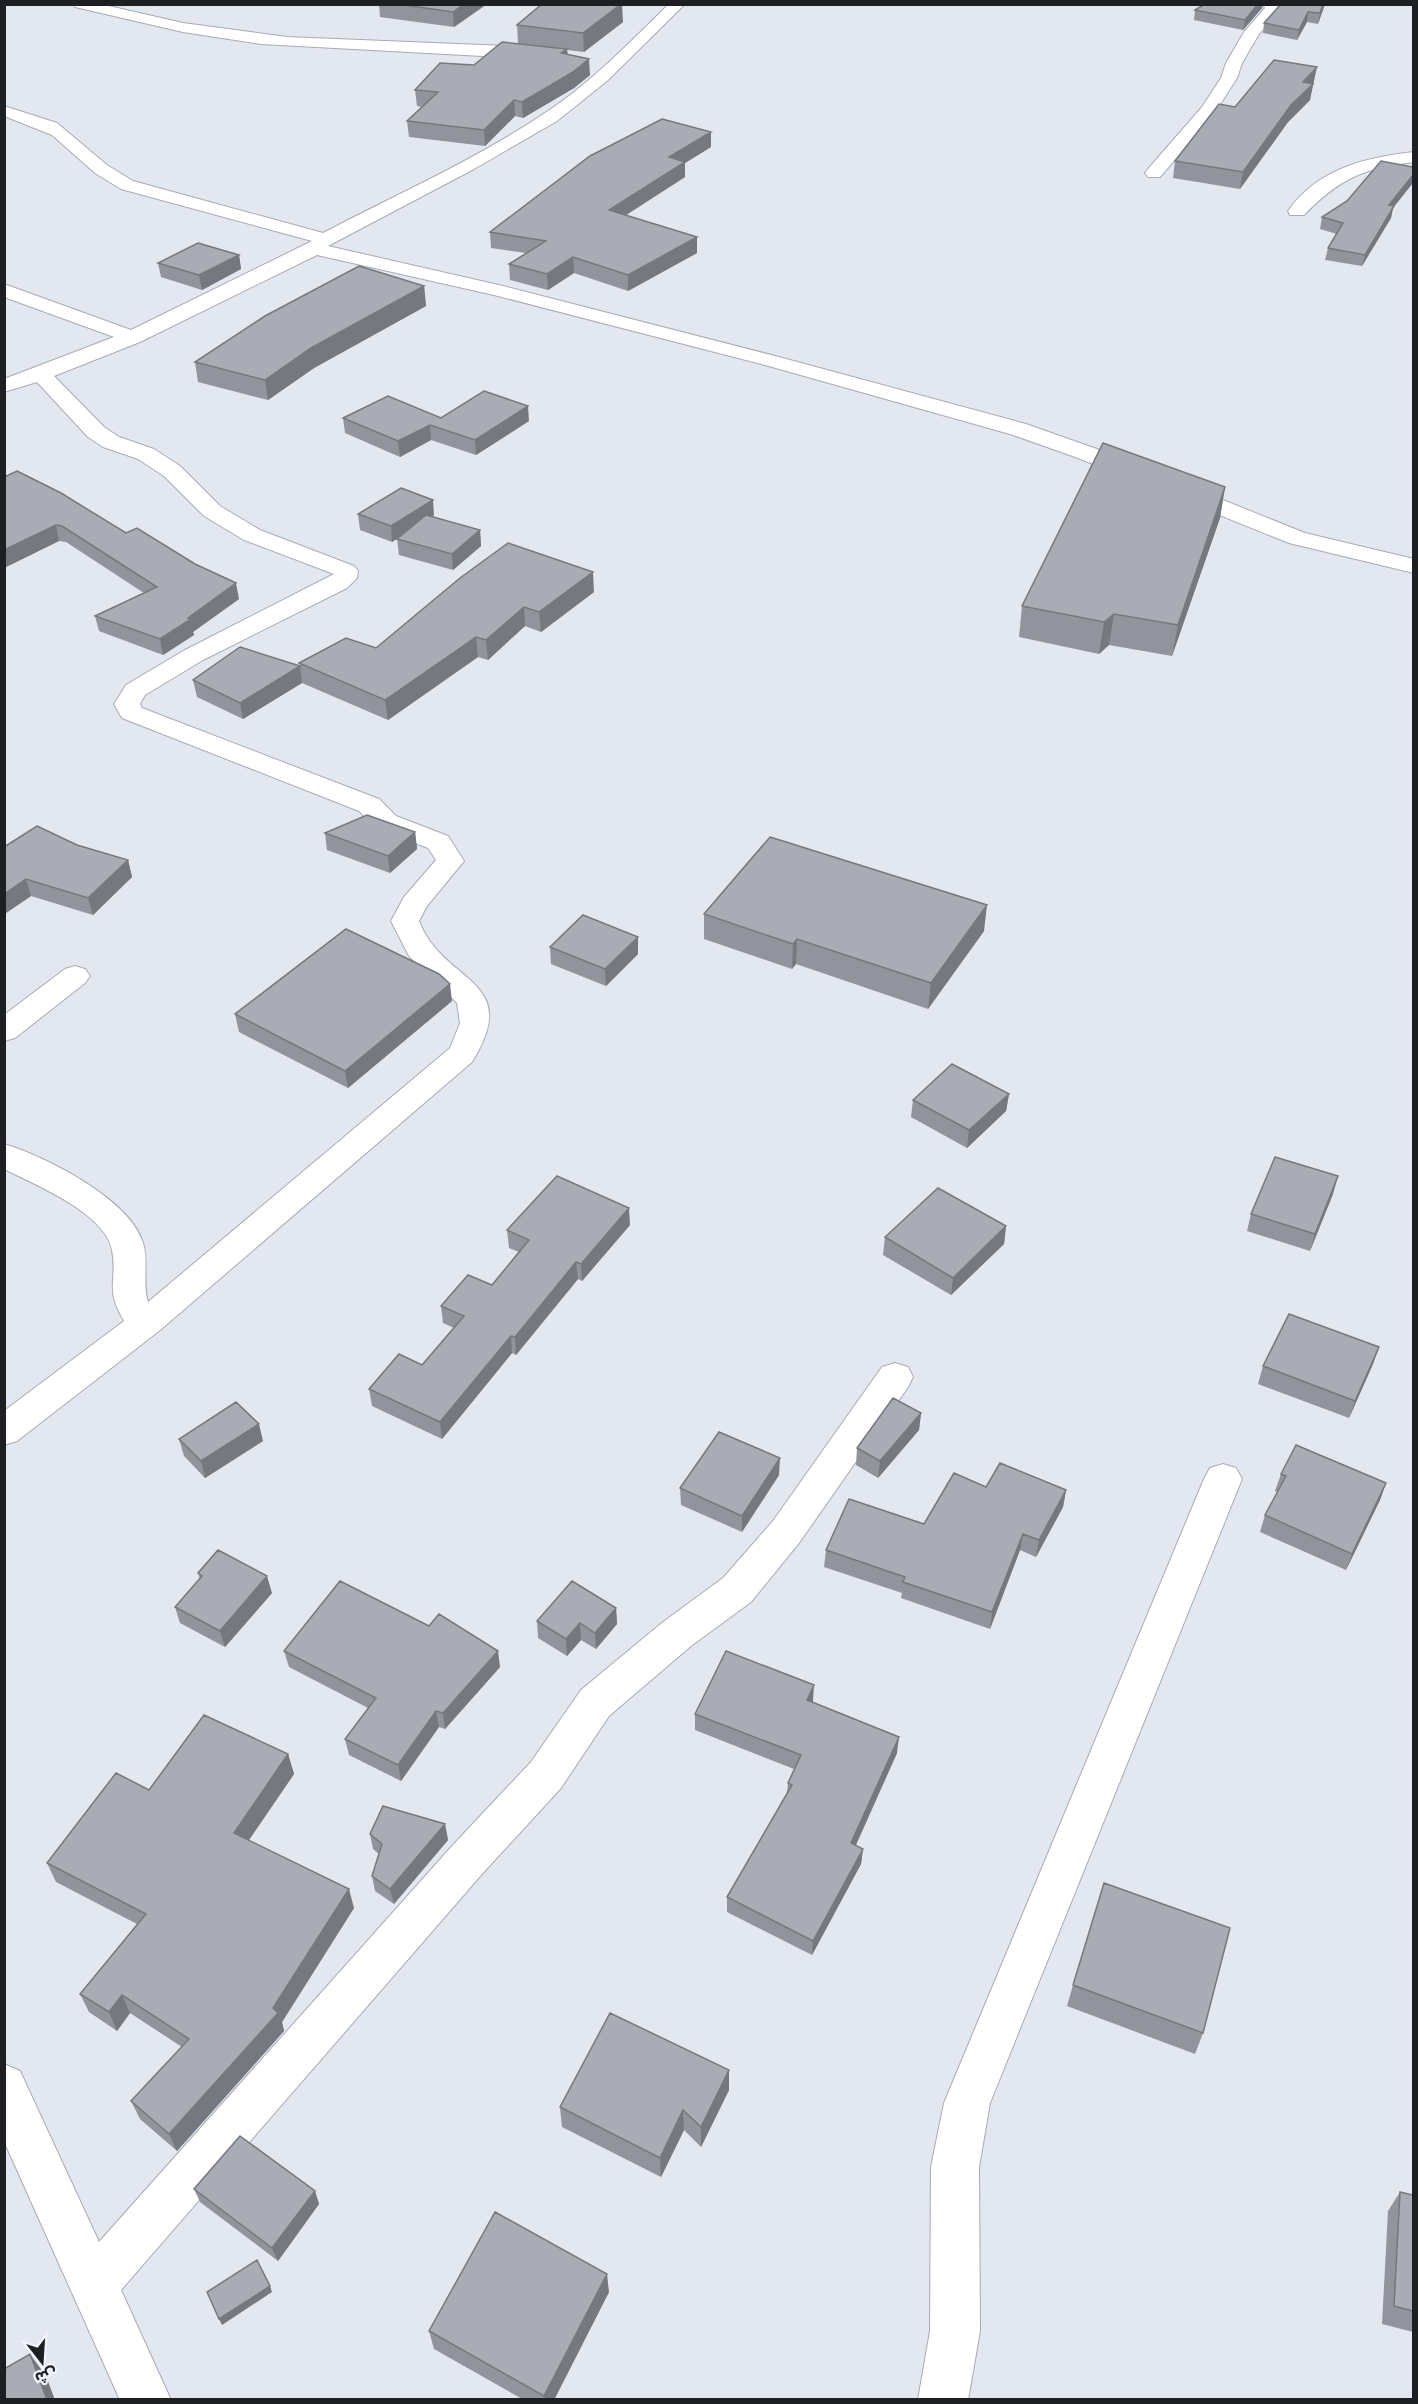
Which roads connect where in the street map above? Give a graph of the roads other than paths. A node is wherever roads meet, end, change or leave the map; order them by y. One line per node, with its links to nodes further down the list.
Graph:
1 (80, 4): 4 (street)
2 (678, 4): 6 (street)
3 (1270, 4): 9 (street)
4 (557, 56)
5 (593, 60): 6 (street)
6 (617, 63): 11 (street)
7 (4, 111): 11 (street)
8 (1413, 157): 10 (street)
9 (1154, 173)
10 (1297, 211)
11 (320, 244): 13 (street); 16 (street)
12 (4, 290): 13 (street)
13 (133, 338): 14 (street)
14 (41, 374): 15 (street); 20 (street)
15 (4, 386)
16 (1413, 566)
17 (75, 976): 18 (street)
18 (4, 1031)
19 (4, 1155): 20 (street)
20 (147, 1322): 22 (street)
21 (895, 1377): 25 (street)
22 (4, 1431)
23 (1223, 1479): 27 (street)
24 (4, 2087): 25 (street)
25 (93, 2285): 26 (street)
26 (146, 2400)
27 (943, 2400)

